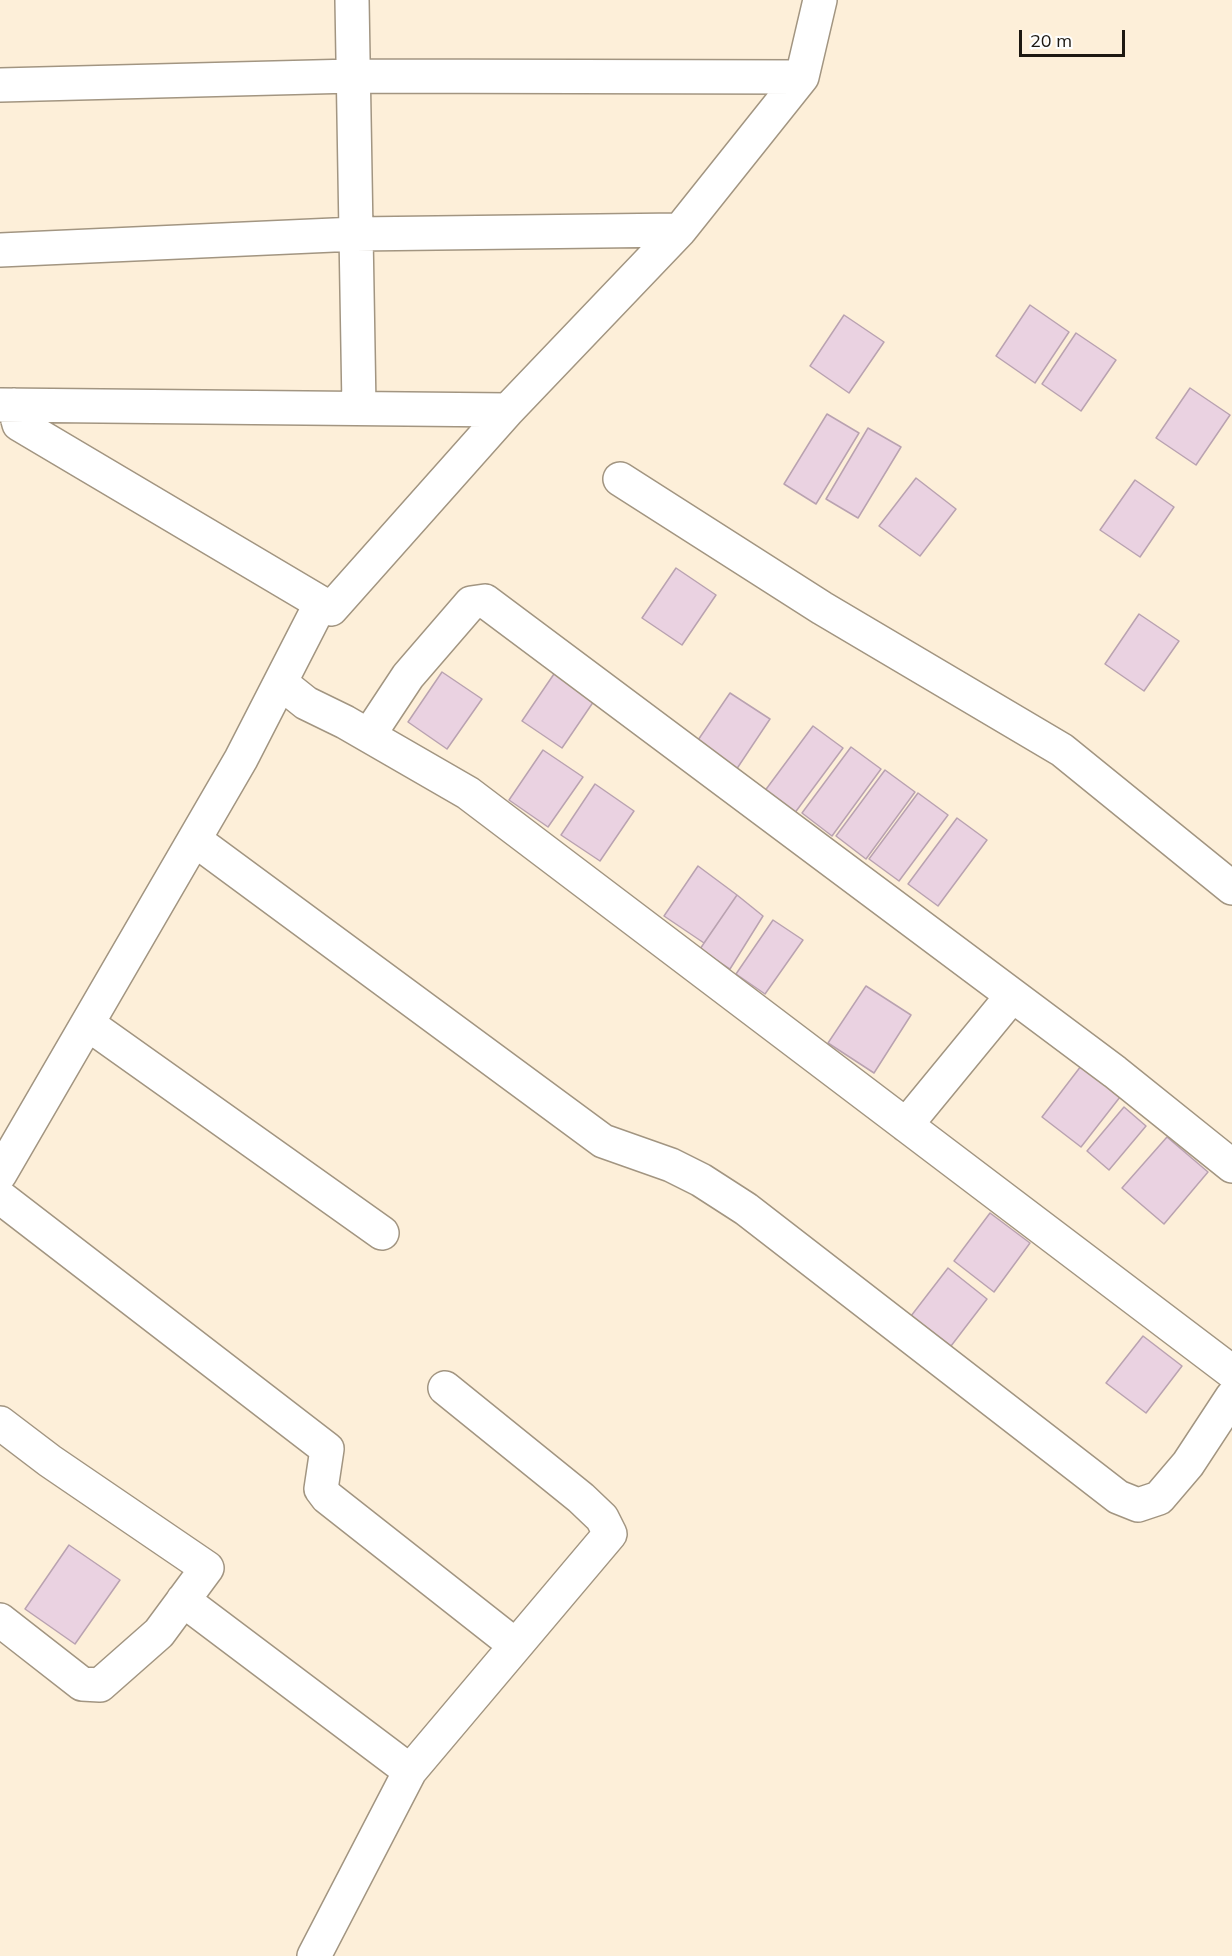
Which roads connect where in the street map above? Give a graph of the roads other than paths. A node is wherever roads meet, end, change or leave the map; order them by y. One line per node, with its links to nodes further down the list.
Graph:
1 (352, 0): 3 (street)
2 (820, 0): 4 (street)
3 (353, 76): 4 (street); 5 (street); 7 (street)
4 (802, 77): 6 (street)
5 (0, 85)
6 (680, 230): 7 (street); 11 (street)
7 (356, 234): 8 (street); 10 (street)
8 (0, 250)
9 (7, 405): 10 (street); 13 (street)
10 (359, 407): 11 (street)
11 (508, 410): 13 (street)
12 (620, 479): 17 (street)
13 (321, 603): 14 (street)
14 (281, 683): 15 (street); 16 (street)
15 (369, 735): 18 (street); 20 (street)
16 (195, 840): 19 (street); 27 (street)
17 (1232, 888)
18 (1012, 996): 20 (street); 21 (street)
19 (88, 1024): 22 (street); 24 (street)
20 (906, 1125): 25 (street)
21 (1232, 1166)
22 (0, 1174)
23 (0, 1197): 31 (street)
24 (382, 1233)
25 (1232, 1372)
26 (445, 1388): 31 (street)
27 (1232, 1397)
28 (0, 1423): 29 (street)
29 (183, 1600): 30 (street); 32 (street)
30 (0, 1620)
31 (515, 1645): 32 (street)
32 (410, 1771): 33 (street)
33 (314, 1956)

